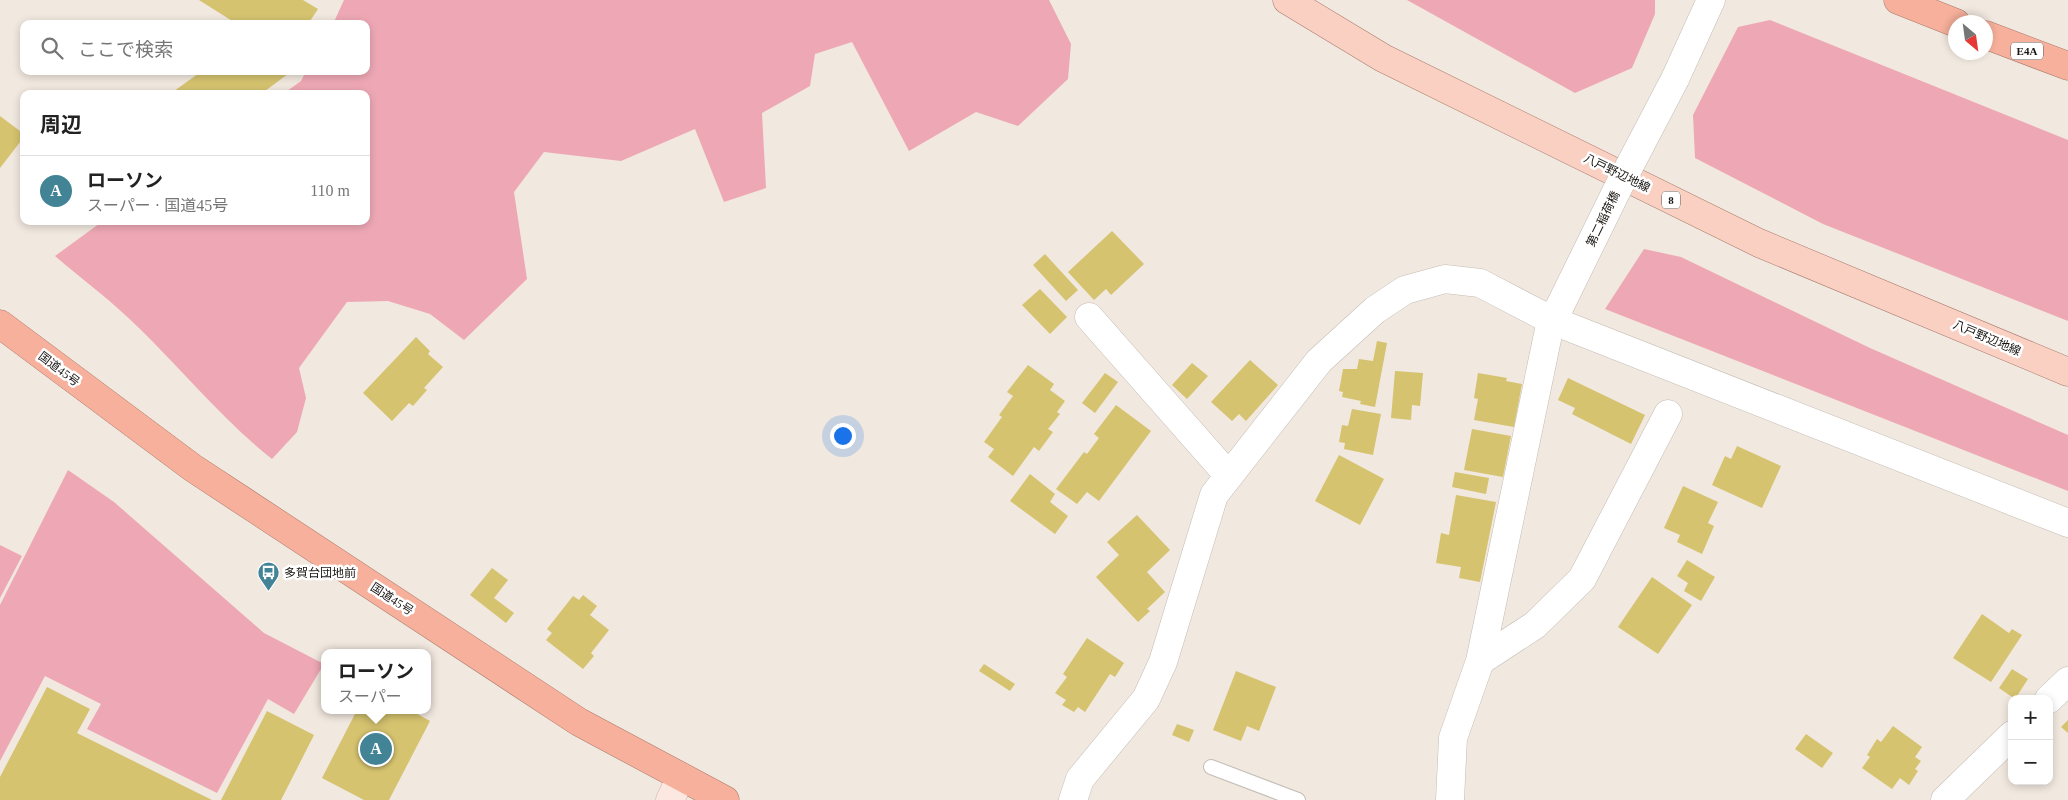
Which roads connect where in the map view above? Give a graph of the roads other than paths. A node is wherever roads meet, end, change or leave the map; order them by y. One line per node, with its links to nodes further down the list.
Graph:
1 (1287, 0): 10 (main road, 八戸野辺地線 / 8)
2 (1710, 0): 7 (street, 第二稲荷橋, bridge)
3 (1898, 0): 4 (highway)
4 (1948, 20)
5 (1993, 38): 6 (highway, E4A)
6 (2068, 66)
7 (1556, 313): 12 (street); 13 (street); 14 (street, 第二稲荷橋)
8 (1089, 317): 12 (street)
9 (0, 324): 19 (highway, 国道45号)
10 (2068, 372)
11 (1668, 414): 14 (street)
12 (1230, 476): 21 (street)
13 (2068, 523)
14 (1480, 661): 23 (street, 第二稲荷橋)
15 (2068, 681): 16 (street)
16 (2053, 695)
17 (2008, 739): 24 (street)
18 (1211, 767): 22 (lane)
19 (675, 789): 20 (highway, 国道45号)
20 (725, 800)
21 (1074, 800)
22 (1298, 800)
23 (1450, 800)
24 (1945, 800)

